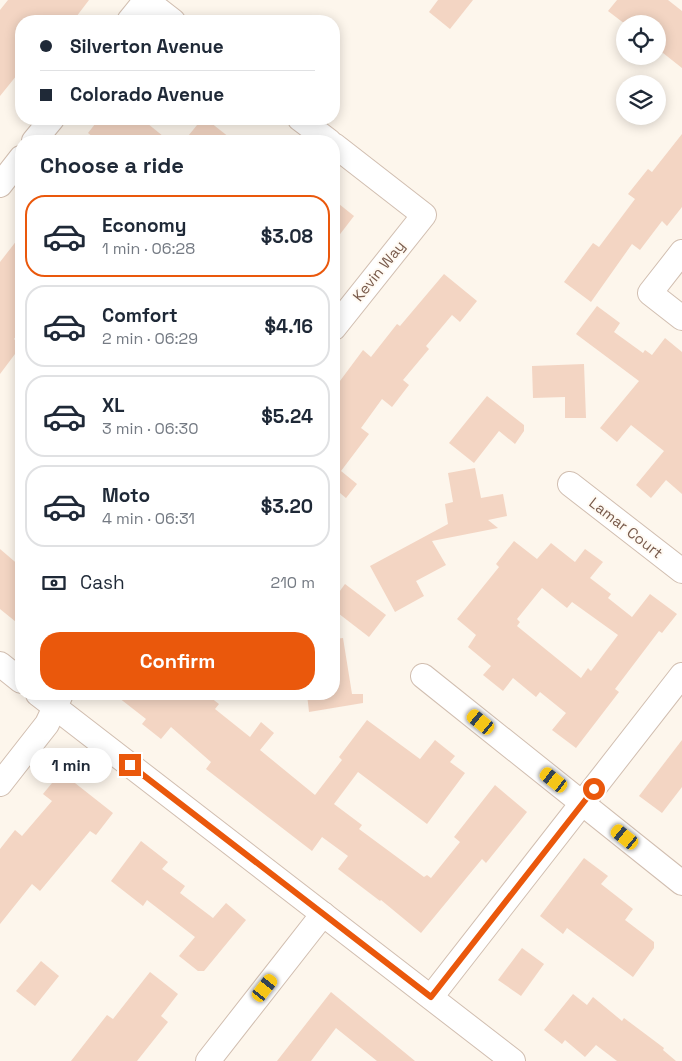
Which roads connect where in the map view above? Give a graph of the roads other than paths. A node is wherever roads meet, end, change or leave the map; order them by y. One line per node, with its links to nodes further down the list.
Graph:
1 (146, 0): 2 (street); 3 (street)
2 (134, 15)
3 (165, 15)
4 (47, 125): 6 (street)
5 (308, 125): 7 (street)
6 (39, 135)
7 (321, 135)
8 (340, 150): 13 (street, Kevin Way)
9 (15, 165): 10 (street)
10 (0, 184)
11 (682, 252): 12 (street)
12 (682, 318)
13 (340, 320)
14 (570, 484): 15 (street, Lamar Court)
15 (682, 571)
16 (0, 664): 18 (street)
17 (682, 675): 23 (street)
18 (15, 676)
19 (423, 676): 23 (street)
20 (51, 700): 22 (street)
21 (54, 700): 25 (street)
22 (0, 784)
23 (583, 803): 24 (street); 26 (street)
24 (682, 883)
25 (323, 914): 26 (street); 27 (street)
26 (431, 997): 28 (street)
27 (208, 1061)
28 (513, 1061)

